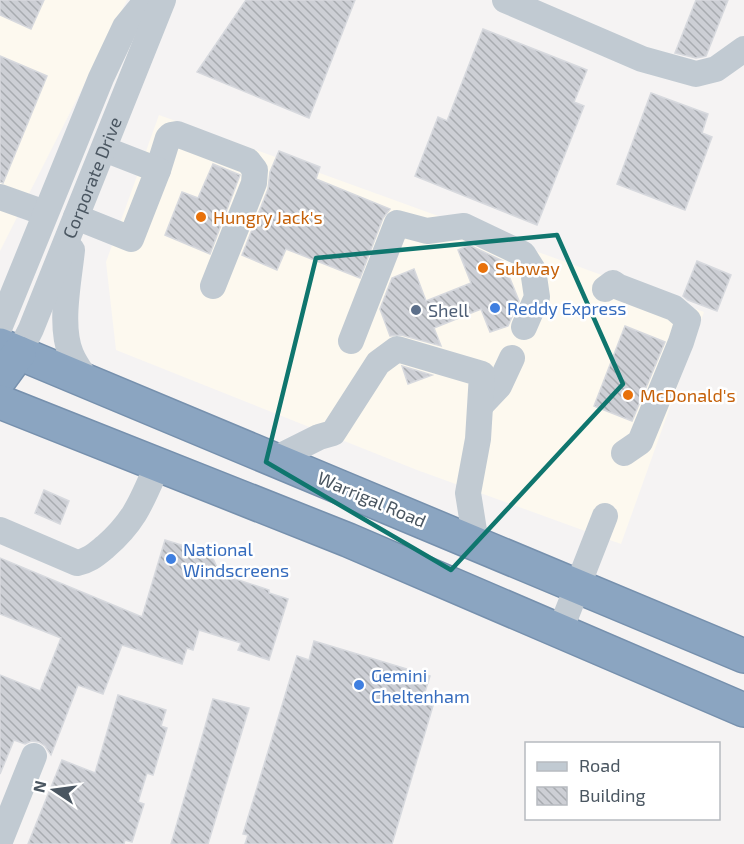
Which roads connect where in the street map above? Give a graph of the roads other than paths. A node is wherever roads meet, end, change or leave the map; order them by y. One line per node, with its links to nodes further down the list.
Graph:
1 (147, 0): 5 (street, Corporate Drive)
2 (163, 0): 6 (street, Corporate Drive)
3 (505, 0): 4 (street)
4 (744, 49)
5 (80, 130): 6 (street); 9 (street, Corporate Drive)
6 (106, 145): 7 (street); 10 (street, Corporate Drive)
7 (158, 170): 10 (street); 12 (street)
8 (0, 197): 9 (street)
9 (45, 213): 11 (street, Corporate Drive)
10 (76, 217): 18 (street, Corporate Drive); 21 (street)
11 (25, 262): 14 (street); 15 (street, Corporate Drive)
12 (213, 286)
13 (612, 288): 24 (street)
14 (0, 291)
15 (0, 327)
16 (524, 327): 17 (street)
17 (351, 341)
18 (9, 349): 20 (highway); 21 (highway, Warrigal Road)
19 (512, 358): 23 (street)
20 (0, 379)
21 (88, 382): 25 (highway, Warrigal Road)
22 (0, 402): 26 (highway)
23 (481, 405): 25 (street); 29 (street)
24 (624, 453)
25 (275, 459): 29 (highway, Warrigal Road)
26 (158, 464): 28 (street); 31 (highway)
27 (605, 516): 30 (street)
28 (0, 530)
29 (476, 543): 30 (highway, Warrigal Road)
30 (578, 586): 31 (street); 32 (highway, Warrigal Road)
31 (560, 631): 33 (highway)
32 (744, 656)
33 (744, 710)
34 (34, 756): 35 (street)
35 (3, 826)

